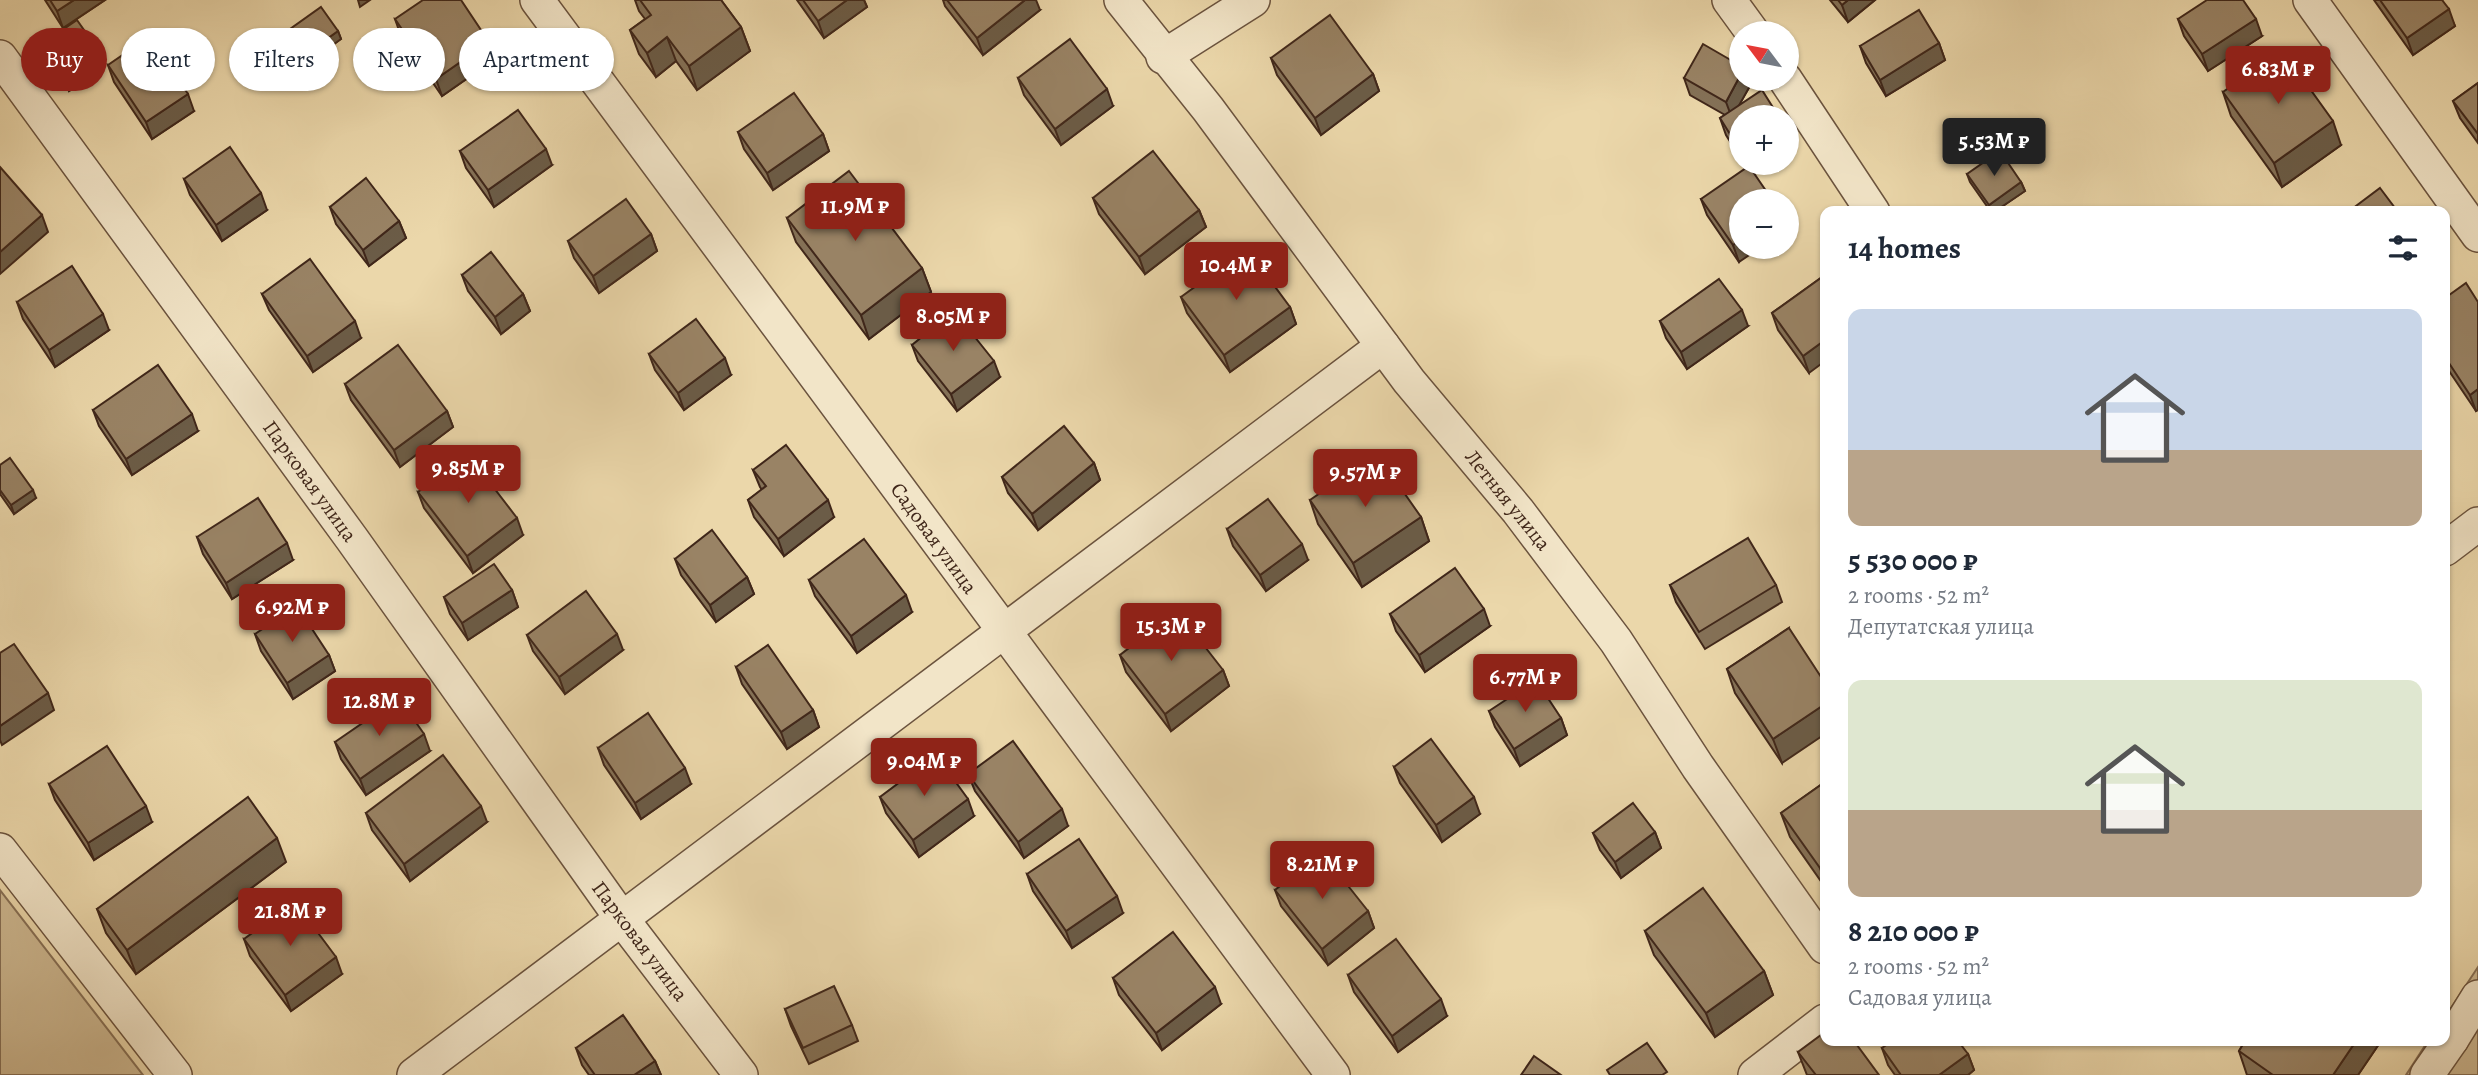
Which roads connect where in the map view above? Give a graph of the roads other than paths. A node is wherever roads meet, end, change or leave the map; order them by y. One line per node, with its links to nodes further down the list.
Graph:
1 (537, 0): 15 (street, Садовая улица)
2 (1121, 0): 8 (street, Летняя улица)
3 (1253, 0): 8 (street)
4 (1729, 0): 6 (street)
5 (2310, 0): 11 (street)
6 (1744, 21)
7 (0, 57): 17 (street, Парковая улица)
8 (1163, 57): 12 (street, Летняя улица)
9 (1793, 91): 10 (street)
10 (1869, 206)
11 (2478, 235)
12 (1382, 346): 15 (street); 18 (street, Летняя улица)
13 (2478, 524): 14 (street)
14 (2450, 545)
15 (1003, 631): 17 (street); 26 (street, Садовая улица)
16 (0, 850): 23 (street)
17 (622, 919): 24 (street); 25 (street, Парковая улица)
18 (1820, 940)
19 (2478, 997): 21 (street)
20 (1820, 1025): 27 (street)
21 (2450, 1032)
22 (2442, 1046): 28 (street)
23 (175, 1075)
24 (414, 1075)
25 (741, 1075)
26 (1333, 1075)
27 (1755, 1075)
28 (2427, 1075)

